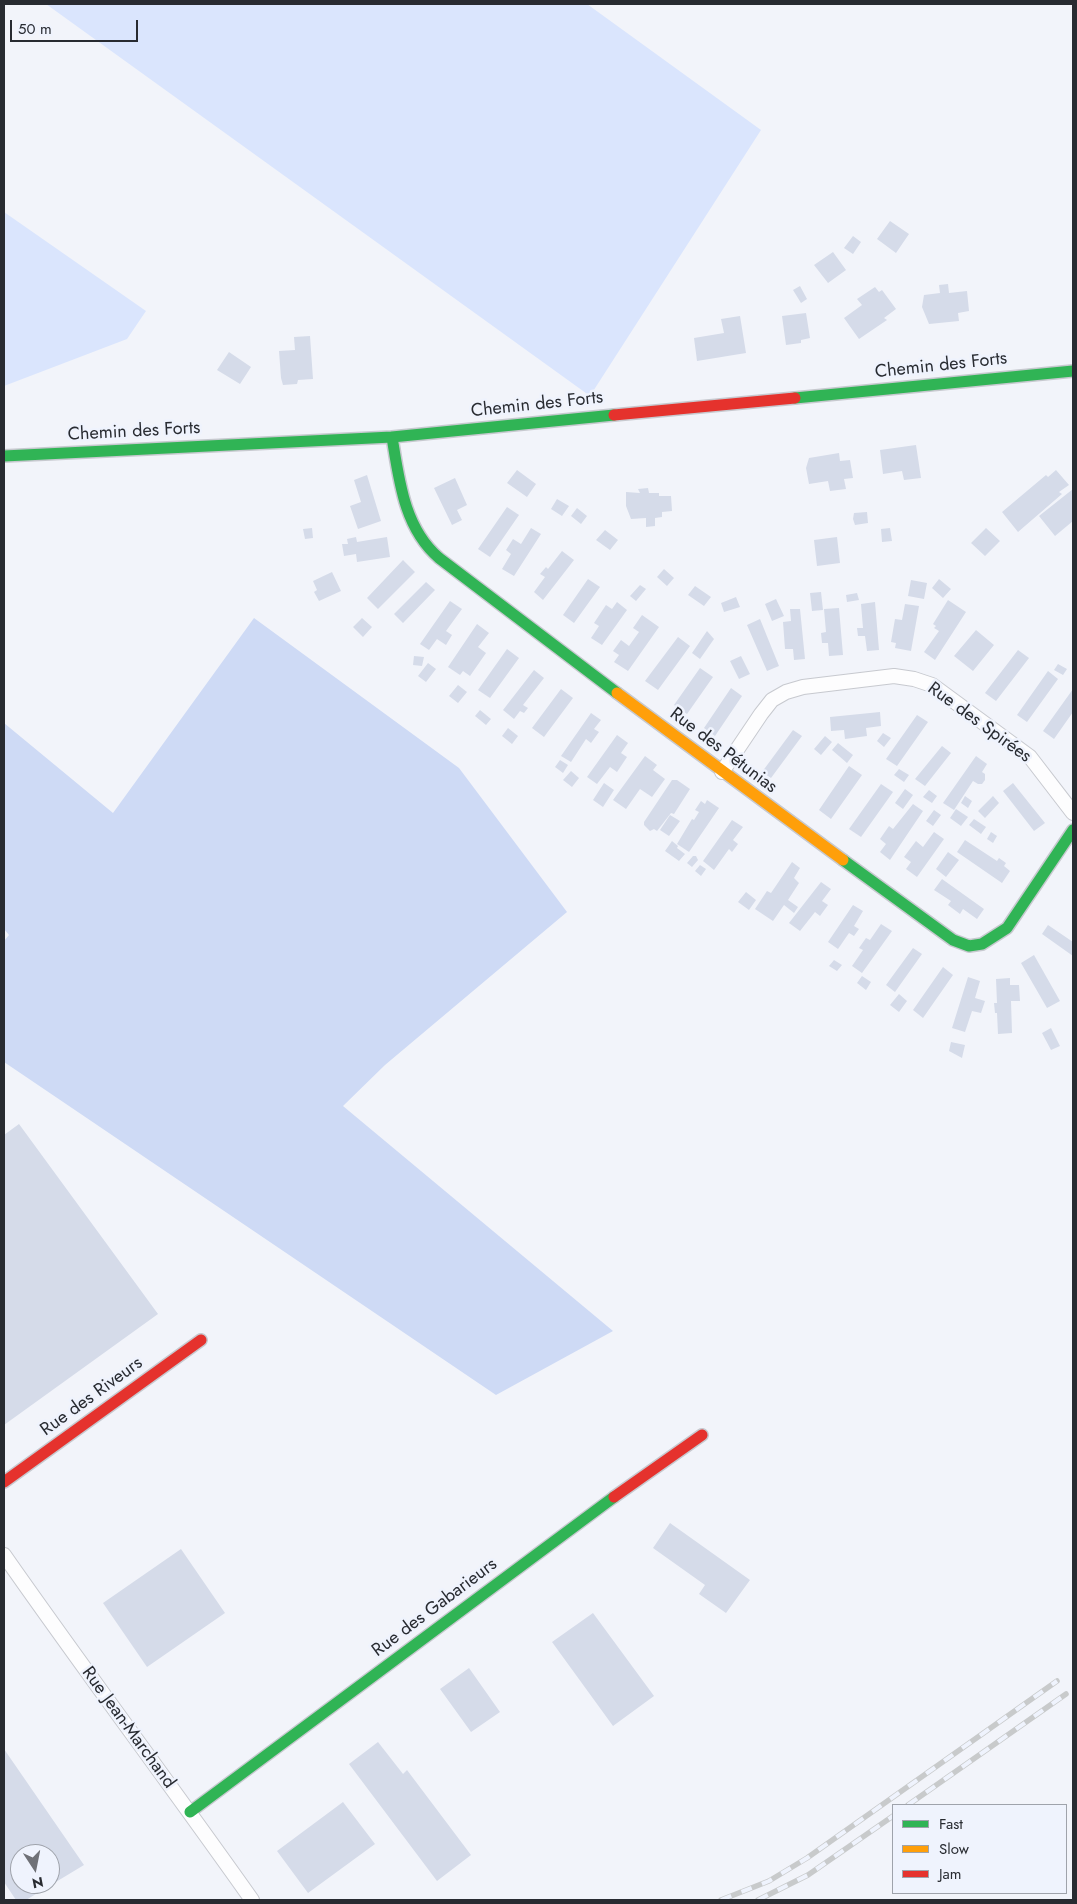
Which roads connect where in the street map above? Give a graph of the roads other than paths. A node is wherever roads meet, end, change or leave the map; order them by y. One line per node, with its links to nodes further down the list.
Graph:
1 (1073, 371): 2 (street, Chemin des Forts)
2 (392, 437): 3 (street, Chemin des Forts); 4 (street, Rue des Pétunias)
3 (4, 456)
4 (722, 772): 5 (street, Rue des Spirées); 6 (street, Rue des Pétunias)
5 (1073, 813)
6 (1073, 830)
7 (202, 1340): 9 (street, Rue des Riveurs)
8 (702, 1435): 11 (street, Rue des Gabarieurs)
9 (4, 1482)
10 (4, 1555): 11 (street, Rue Jean-Marchand)
11 (190, 1812): 12 (street, Rue Jean-Marchand)
12 (252, 1900)

